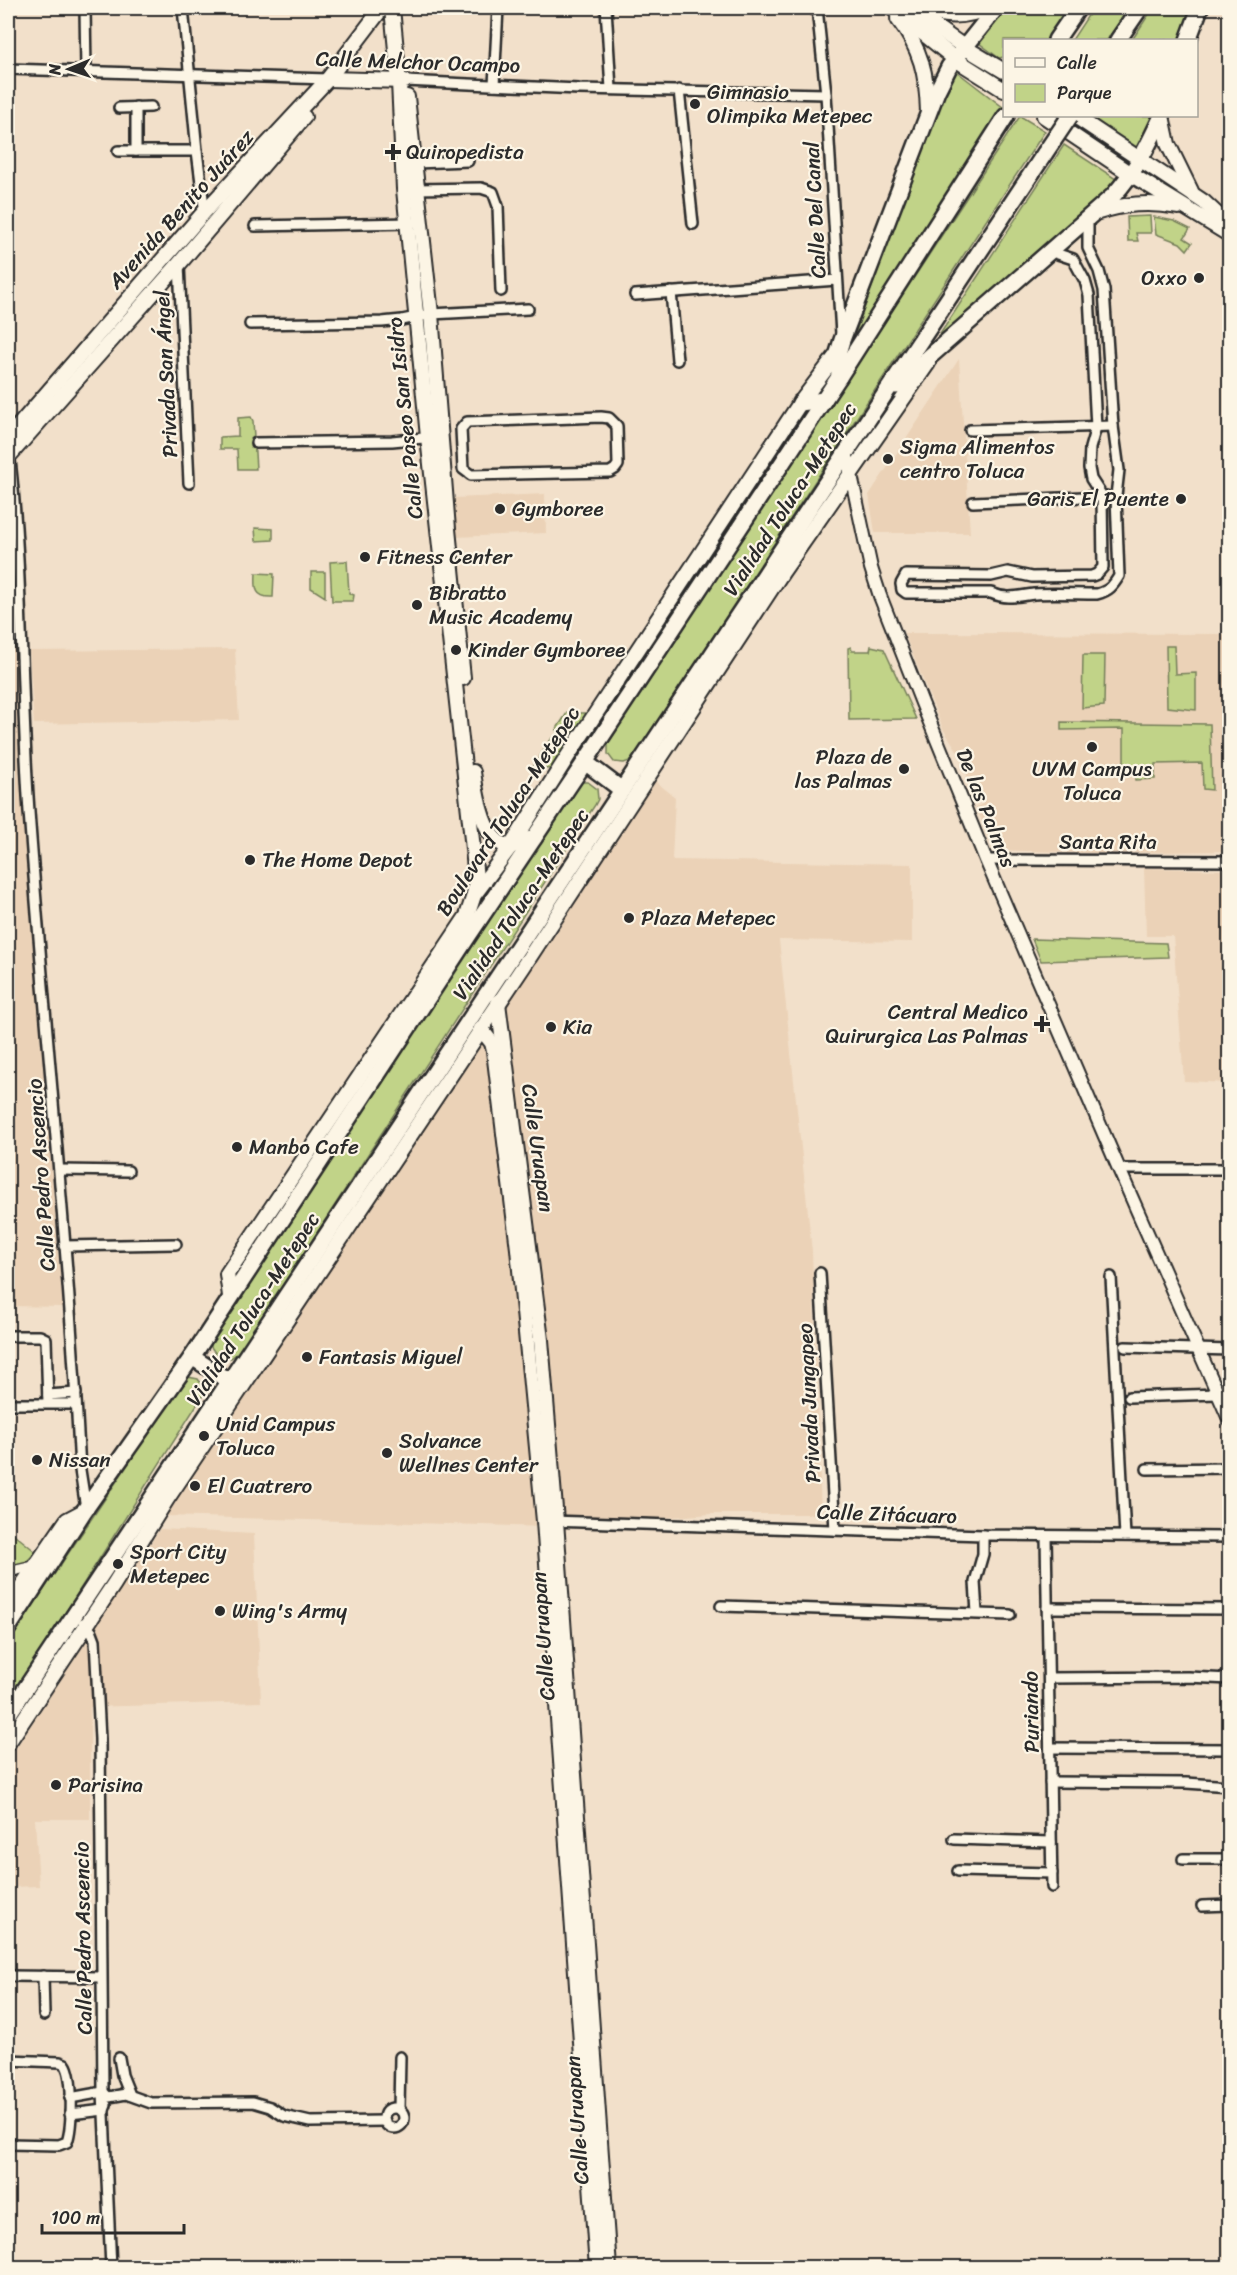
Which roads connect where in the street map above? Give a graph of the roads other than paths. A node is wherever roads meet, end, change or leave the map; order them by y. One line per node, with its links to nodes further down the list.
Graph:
1 (85, 8): 22 (street)
2 (183, 8): 23 (street)
3 (393, 8): 25 (main road, Calle Paseo San Isidro)
4 (498, 8): 26 (street)
5 (606, 8): 28 (street)
6 (817, 8): 30 (street, Calle Del Canal)
7 (890, 8): 19 (main road); 34 (main road)
8 (909, 8): 19 (main road)
9 (920, 8): 10 (main road)
10 (987, 8)
11 (996, 8): 19 (highway)
12 (1078, 8): 16 (highway)
13 (1140, 8): 17 (highway)
14 (1200, 8): 18 (highway)
15 (379, 9): 24 (main road, Avenida Benito Juárez)
16 (1057, 39)
17 (1119, 39)
18 (1188, 39)
19 (960, 53): 21 (main road); 27 (main road); 34 (highway)
20 (8, 69): 22 (street, Calle Melchor Ocampo)
21 (1003, 70)
22 (86, 72): 23 (street, Calle Melchor Ocampo)
23 (190, 76): 24 (street, Calle Melchor Ocampo); 41 (street)
24 (332, 80): 25 (main road, Calle Melchor Ocampo); 52 (main road, Avenida Benito Juárez); 57 (main road, Avenida Benito Juárez)
25 (402, 82): 26 (street, Calle Melchor Ocampo); 46 (main road, Calle Paseo San Isidro); 48 (main road, Calle Paseo San Isidro)
26 (494, 85): 28 (street, Calle Melchor Ocampo)
27 (1003, 88)
28 (611, 89): 29 (street, Calle Melchor Ocampo)
29 (679, 90): 30 (street, Calle Melchor Ocampo); 55 (street)
30 (826, 94): 64 (street, Calle Del Canal)
31 (136, 107): 32 (street); 33 (street); 43 (street)
32 (152, 107)
33 (119, 108)
34 (928, 116): 73 (highway)
35 (1005, 117): 77 (highway, Vialidad Toluca-Metepec)
36 (1046, 117): 47 (main road)
37 (1069, 117): 78 (highway, Vialidad Toluca-Metepec, bridge)
38 (1077, 117): 44 (main road)
39 (1162, 117): 44 (highway)
40 (1162, 117): 50 (main road)
41 (197, 151): 43 (street); 52 (street)
42 (118, 152): 43 (street)
43 (136, 152)
44 (1142, 160): 47 (highway); 50 (main road)
45 (468, 161): 46 (street)
46 (415, 163): 49 (main road, Calle Paseo San Isidro)
47 (1132, 174): 51 (main road); 53 (highway)
48 (404, 189): 49 (street); 54 (main road, Calle Paseo San Isidro)
49 (418, 189): 54 (main road, Calle Paseo San Isidro); 66 (street)
50 (1192, 193): 58 (main road)
51 (1186, 209): 53 (main road); 58 (main road)
52 (205, 211): 57 (street); 84 (main road, Avenida Benito Juárez)
53 (1091, 217): 59 (street); 60 (highway)
54 (414, 223): 56 (street); 70 (main road, Calle Paseo San Isidro); 71 (main road, Calle Paseo San Isidro)
55 (693, 224)
56 (255, 226)
57 (208, 228): 62 (main road, Avenida Benito Juárez)
58 (1230, 235)
59 (1088, 248): 61 (street); 63 (street)
60 (1052, 252): 61 (street); 74 (highway)
61 (1073, 259): 65 (street)
62 (178, 264): 88 (main road, Avenida Benito Juárez); 91 (street, Privada San Ángel)
63 (1099, 271): 65 (street); 81 (street)
64 (837, 280): 67 (street); 73 (street, Calle Del Canal)
65 (1086, 281): 82 (street)
66 (501, 291)
67 (671, 292): 68 (street); 75 (street)
68 (635, 295)
69 (528, 309): 70 (street)
70 (431, 314): 71 (street); 76 (main road, Calle Paseo San Isidro)
71 (416, 317): 72 (street); 76 (main road, Calle Paseo San Isidro)
72 (250, 324)
73 (840, 346): 77 (highway); 80 (main road, Boulevard Toluca-Metepec)
74 (937, 351): 78 (highway); 90 (main road)
75 (677, 360)
76 (429, 375): 86 (main road, Calle Paseo San Isidro)
77 (838, 377): 79 (highway, Vialidad Toluca-Metepec)
78 (881, 399): 89 (highway, Vialidad Toluca-Metepec)
79 (824, 400): 80 (highway); 102 (highway, Vialidad Toluca-Metepec)
80 (800, 403): 107 (main road, Boulevard Toluca-Metepec)
81 (1113, 426): 82 (street); 94 (street)
82 (1096, 427): 83 (street); 93 (street)
83 (970, 430)
84 (8, 438)
85 (256, 442): 86 (street)
86 (434, 442): 87 (street); 107 (main road, Calle Paseo San Isidro); 111 (main road, Calle Paseo San Isidro)
87 (461, 444): 87 (street)
88 (8, 452): 119 (street, Calle Pedro Ascencio)
89 (846, 452): 90 (street, De las Palmas); 92 (highway, Vialidad Toluca-Metepec)
90 (851, 471): 92 (main road); 108 (street, De las Palmas)
91 (189, 483)
92 (832, 485): 96 (main road); 99 (highway, Vialidad Toluca-Metepec)
93 (1102, 496): 94 (street); 95 (street); 98 (street)
94 (1116, 496): 101 (street)
95 (973, 502)
96 (783, 571): 99 (highway); 103 (main road)
97 (992, 576): 98 (street); 100 (street); 100 (street)
98 (1032, 576): 101 (street)
99 (761, 582): 104 (highway, Vialidad Toluca-Metepec)
100 (992, 593): 101 (street)
101 (1032, 594)
102 (585, 762): 105 (highway); 106 (highway, Vialidad Toluca-Metepec)
103 (652, 770): 104 (highway)
104 (637, 776): 105 (highway, Vialidad Toluca-Metepec); 114 (main road)
105 (622, 790): 116 (highway, Vialidad Toluca-Metepec)
106 (534, 838): 107 (highway); 110 (highway, Vialidad Toluca-Metepec)
107 (509, 850): 110 (highway); 111 (main road, Boulevard Toluca-Metepec)
108 (986, 860): 109 (street, Santa Rita); 117 (street, De las Palmas)
109 (1230, 861)
110 (509, 876): 113 (highway, Vialidad Toluca-Metepec)
111 (474, 895): 112 (main road, Boulevard Toluca-Metepec)
112 (467, 916): 113 (highway); 125 (main road, Boulevard Toluca-Metepec)
113 (469, 935): 125 (highway, Vialidad Toluca-Metepec)
114 (498, 1003): 115 (main road); 143 (main road, Calle Uruapan)
115 (481, 1029): 116 (main road); 143 (main road, Calle Uruapan)
116 (449, 1064): 131 (highway, Vialidad Toluca-Metepec); 141 (main road)
117 (1119, 1169): 118 (street); 128 (street, De las Palmas)
118 (1230, 1169)
119 (60, 1170): 120 (street); 122 (street, Calle Pedro Ascencio)
120 (128, 1171)
121 (176, 1244): 122 (street)
122 (64, 1246): 132 (street, Calle Pedro Ascencio)
123 (820, 1273): 144 (street, Privada Jungapeo)
124 (1111, 1277): 147 (street)
125 (230, 1296): 130 (highway, Vialidad Toluca-Metepec)
126 (8, 1336): 135 (street)
127 (1125, 1347): 128 (street)
128 (1197, 1349): 129 (street); 133 (street, De las Palmas)
129 (1230, 1350)
130 (192, 1357): 131 (highway); 142 (highway, Vialidad Toluca-Metepec)
131 (230, 1382): 141 (highway, Vialidad Toluca-Metepec)
132 (76, 1393): 135 (street); 137 (street, Calle Pedro Ascencio)
133 (1217, 1394): 134 (street); 138 (street, De las Palmas)
134 (1129, 1397)
135 (48, 1399): 136 (street); 137 (street)
136 (8, 1404)
137 (76, 1404): 142 (street, Calle Pedro Ascencio)
138 (1230, 1420)
139 (1230, 1468): 140 (street)
140 (1147, 1469)
141 (157, 1504): 157 (highway, Vialidad Toluca-Metepec)
142 (85, 1510): 149 (main road); 158 (highway, Vialidad Toluca-Metepec)
143 (550, 1521): 144 (street, Calle Zitácuaro); 191 (main road, Calle Uruapan)
144 (835, 1530): 145 (street, Calle Zitácuaro)
145 (983, 1535): 146 (street, Calle Zitácuaro); 155 (street)
146 (1046, 1536): 147 (street, Calle Zitácuaro); 153 (street, Puriando)
147 (1125, 1536): 148 (street, Calle Zitácuaro)
148 (1230, 1537)
149 (34, 1566): 150 (street); 151 (main road)
150 (8, 1572)
151 (8, 1606)
152 (721, 1606): 155 (street)
153 (1047, 1608): 154 (street); 159 (street, Puriando)
154 (1230, 1609)
155 (977, 1614): 156 (street)
156 (1010, 1615)
157 (80, 1621): 161 (highway, Vialidad Toluca-Metepec); 162 (main road); 178 (street, Calle Pedro Ascencio)
158 (8, 1628)
159 (1048, 1678): 160 (street); 163 (street, Puriando)
160 (1230, 1679)
161 (8, 1715)
162 (8, 1743)
163 (1050, 1748): 164 (street); 165 (street, Puriando)
164 (1230, 1749)
165 (1050, 1782): 166 (street); 168 (street, Puriando)
166 (1230, 1786)
167 (954, 1839): 168 (street)
168 (1051, 1842): 172 (street, Puriando)
169 (1230, 1858): 170 (street)
170 (1183, 1859)
171 (958, 1871): 172 (street)
172 (1052, 1873): 173 (street, Puriando)
173 (1052, 1887)
174 (1202, 1905): 175 (street)
175 (1230, 1905)
176 (8, 1976): 177 (street)
177 (43, 1977): 178 (street); 179 (street)
178 (101, 1977): 183 (street, Calle Pedro Ascencio)
179 (44, 2015)
180 (400, 2057): 186 (street)
181 (119, 2058): 184 (street)
182 (8, 2060): 185 (street)
183 (106, 2095): 184 (street); 185 (street); 187 (street, Calle Pedro Ascencio)
184 (130, 2095): 189 (street)
185 (70, 2098): 188 (street)
186 (399, 2109): 189 (street); 189 (street)
187 (104, 2110): 188 (street); 192 (street, Calle Pedro Ascencio)
188 (70, 2114): 190 (street)
189 (385, 2121)
190 (8, 2144)
191 (601, 2235): 193 (main road, Calle Uruapan); 194 (main road, Calle Uruapan)
192 (111, 2268)
193 (597, 2268)
194 (609, 2268)

